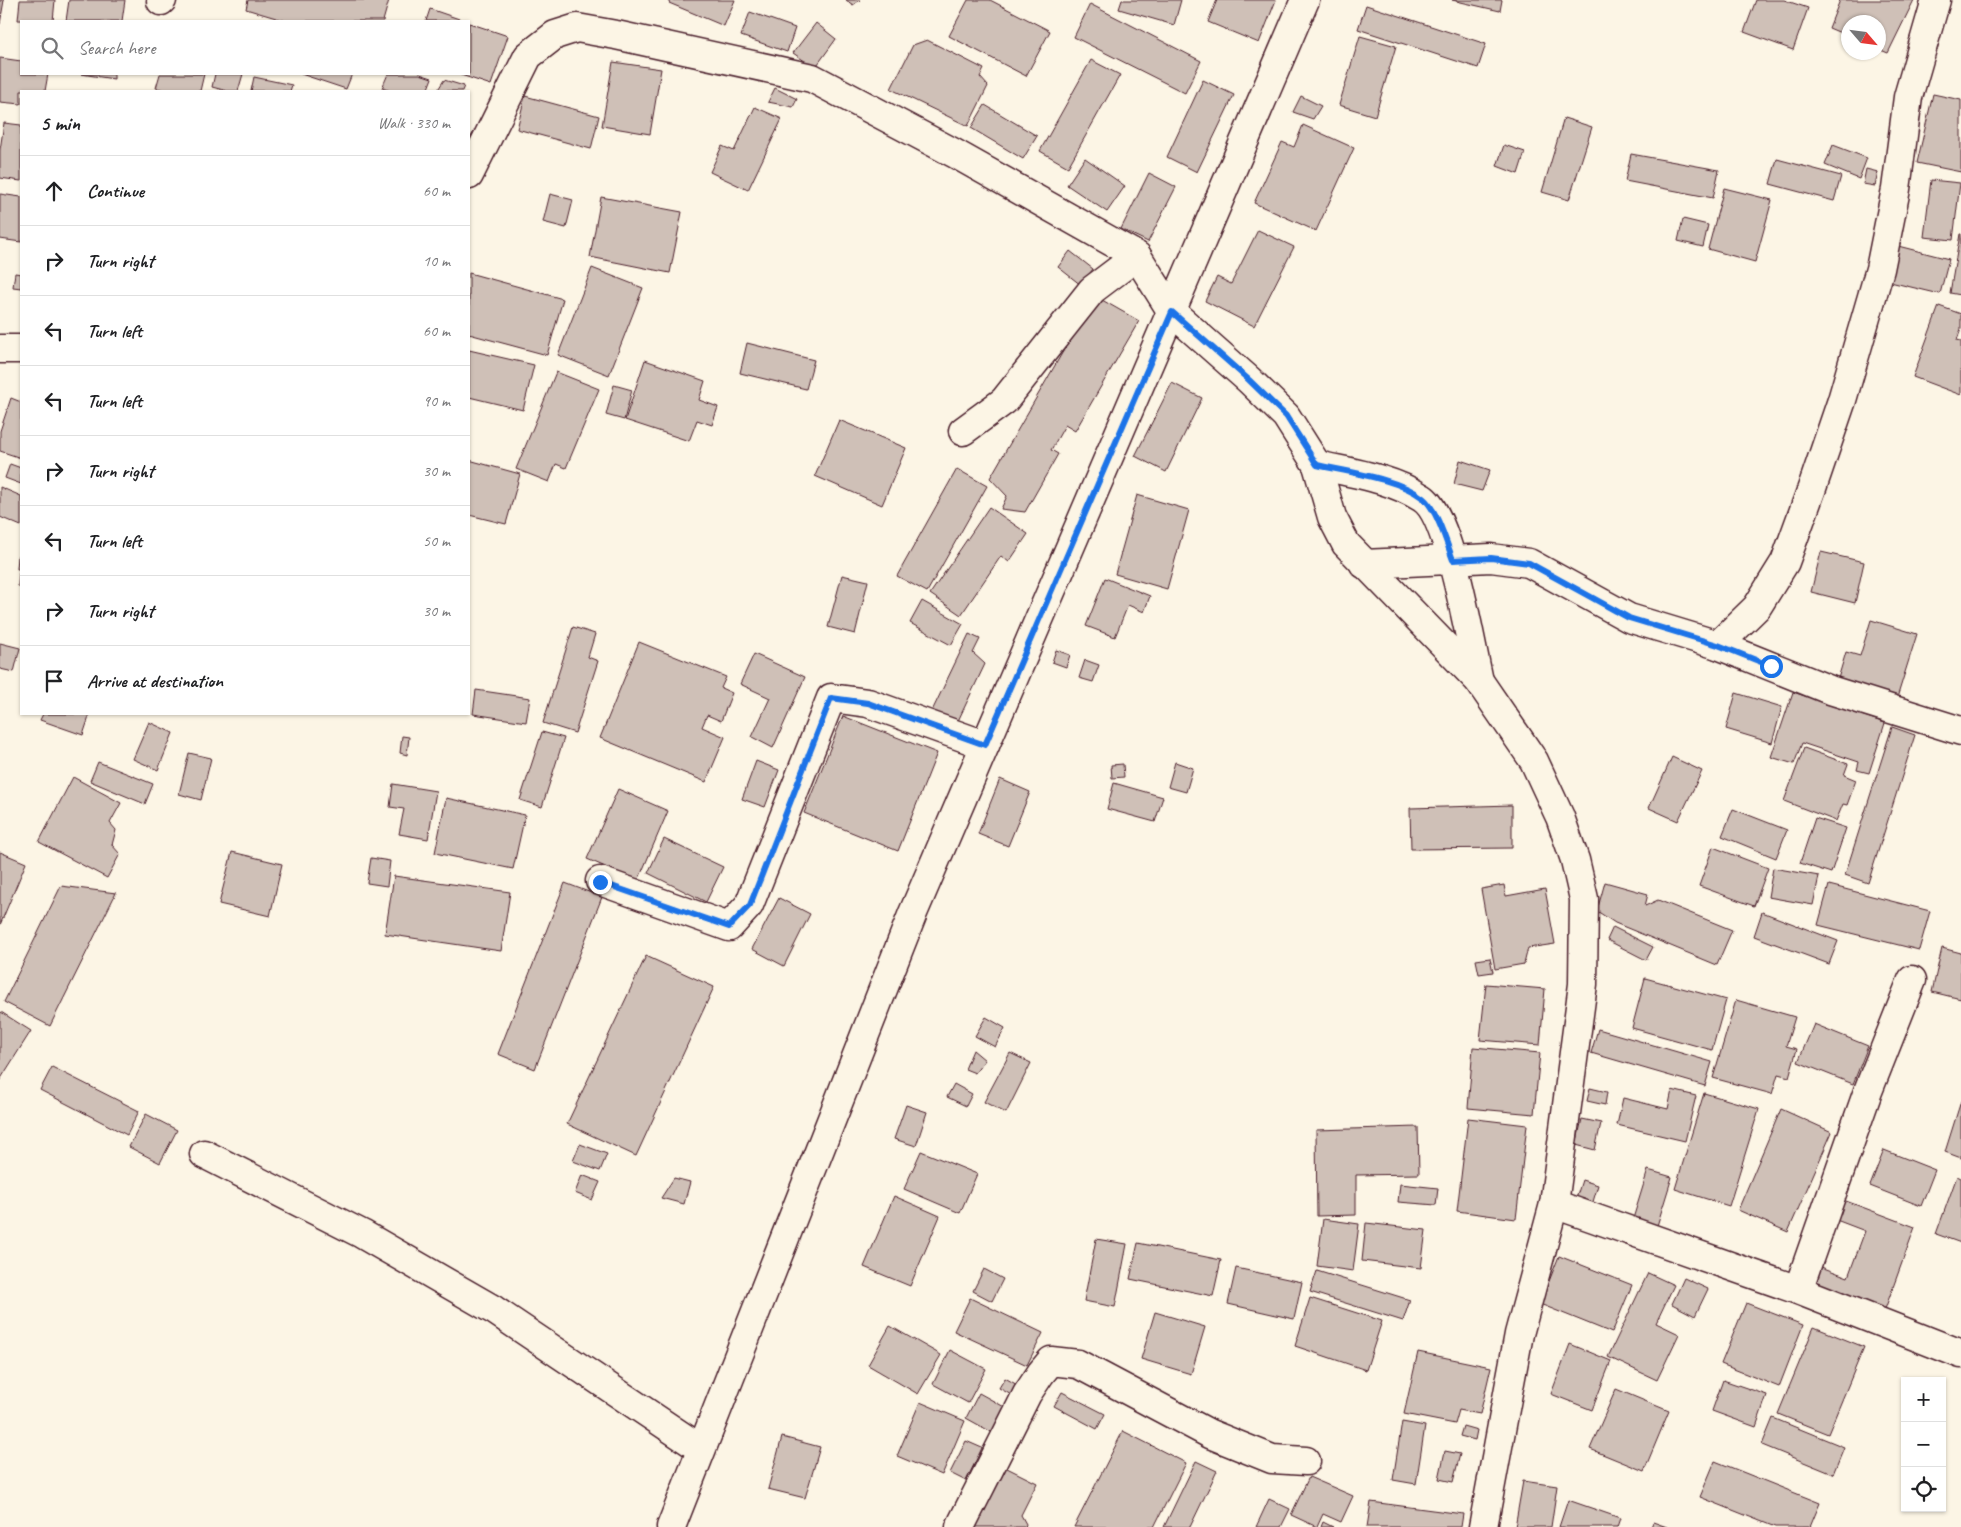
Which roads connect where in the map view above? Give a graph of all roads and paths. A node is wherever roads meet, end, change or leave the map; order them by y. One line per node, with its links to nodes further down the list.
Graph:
1 (1305, 0): 5 (street)
2 (1936, 0): 12 (street)
3 (470, 173): 4 (street)
4 (1137, 256): 5 (street); 8 (street)
5 (1172, 312): 9 (street); 15 (street)
6 (0, 349): 7 (street)
7 (20, 349)
8 (963, 431)
9 (1317, 465): 10 (street); 11 (street)
10 (1453, 560): 11 (street); 12 (street); 13 (street)
11 (1364, 564): 13 (street)
12 (1718, 645): 14 (street)
13 (1479, 681): 19 (street)
14 (1961, 731)
15 (985, 745): 16 (street); 22 (street)
16 (600, 882)
17 (1912, 980): 20 (street)
18 (204, 1154): 22 (street)
19 (1554, 1204): 20 (street); 26 (street)
20 (1798, 1290): 21 (street)
21 (1961, 1354)
22 (701, 1449): 24 (street)
23 (1306, 1461): 25 (street)
24 (671, 1527)
25 (960, 1527)
26 (1483, 1527)

